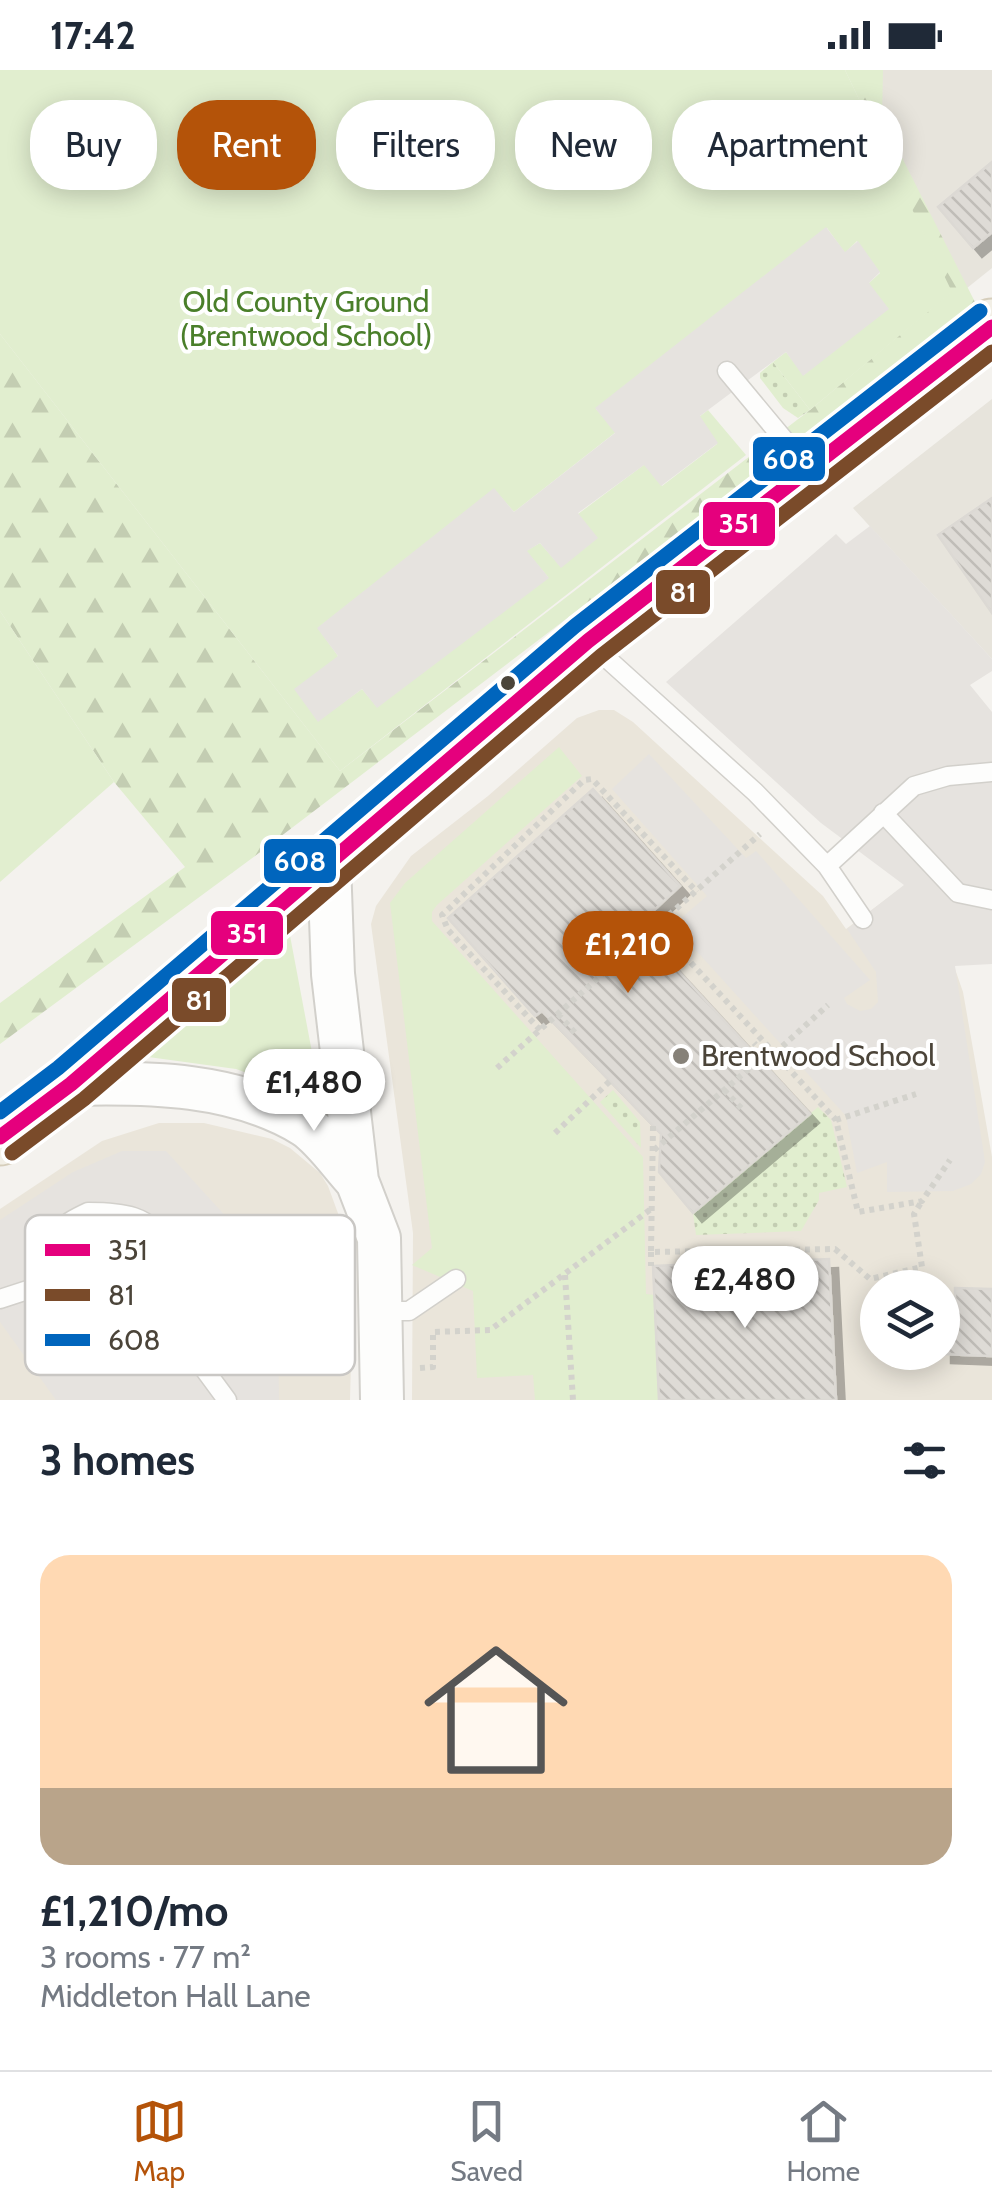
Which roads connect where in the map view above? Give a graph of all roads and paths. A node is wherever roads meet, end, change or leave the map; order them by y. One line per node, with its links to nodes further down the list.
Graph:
1 (992, 327): 3 (main road)
2 (727, 371): 3 (lane)
3 (809, 470): 4 (main road)
4 (588, 641): 7 (lane); 8 (main road)
5 (992, 772): 6 (lane)
6 (883, 813): 9 (lane); 11 (lane)
7 (778, 816): 9 (lane); 10 (path)
8 (329, 863): 22 (main road); 32 (street)
9 (827, 866): 12 (lane)
10 (697, 892): 13 (path); 16 (path)
11 (992, 900)
12 (864, 919)
13 (657, 926): 15 (path); 19 (path)
14 (828, 1004): 19 (path)
15 (558, 1014): 16 (path); 17 (path)
16 (540, 1030): 20 (path)
17 (577, 1035)
18 (754, 1043): 23 (path)
19 (775, 1053): 26 (path)
20 (497, 1068)
21 (610, 1081): 28 (path)
22 (71, 1084): 29 (main road); 32 (street)
23 (724, 1090): 25 (path); 30 (path)
24 (916, 1094): 26 (path)
25 (742, 1110)
26 (836, 1120): 33 (path)
27 (653, 1126): 30 (path)
28 (556, 1132)
29 (0, 1137)
30 (655, 1154): 34 (path)
31 (950, 1160): 33 (path)
32 (357, 1181): 43 (street)
33 (922, 1201): 37 (path)
34 (652, 1209): 37 (path); 39 (path)
35 (83, 1215): 36 (lane)
36 (128, 1215)
37 (651, 1252): 38 (path)
38 (651, 1266)
39 (565, 1274): 45 (path); 47 (path)
40 (456, 1279): 43 (lane)
41 (25, 1291): 42 (lane)
42 (0, 1299)
43 (380, 1312): 45 (street)
44 (209, 1375): 46 (lane)
45 (382, 1385)
46 (227, 1400)
47 (573, 1400)

